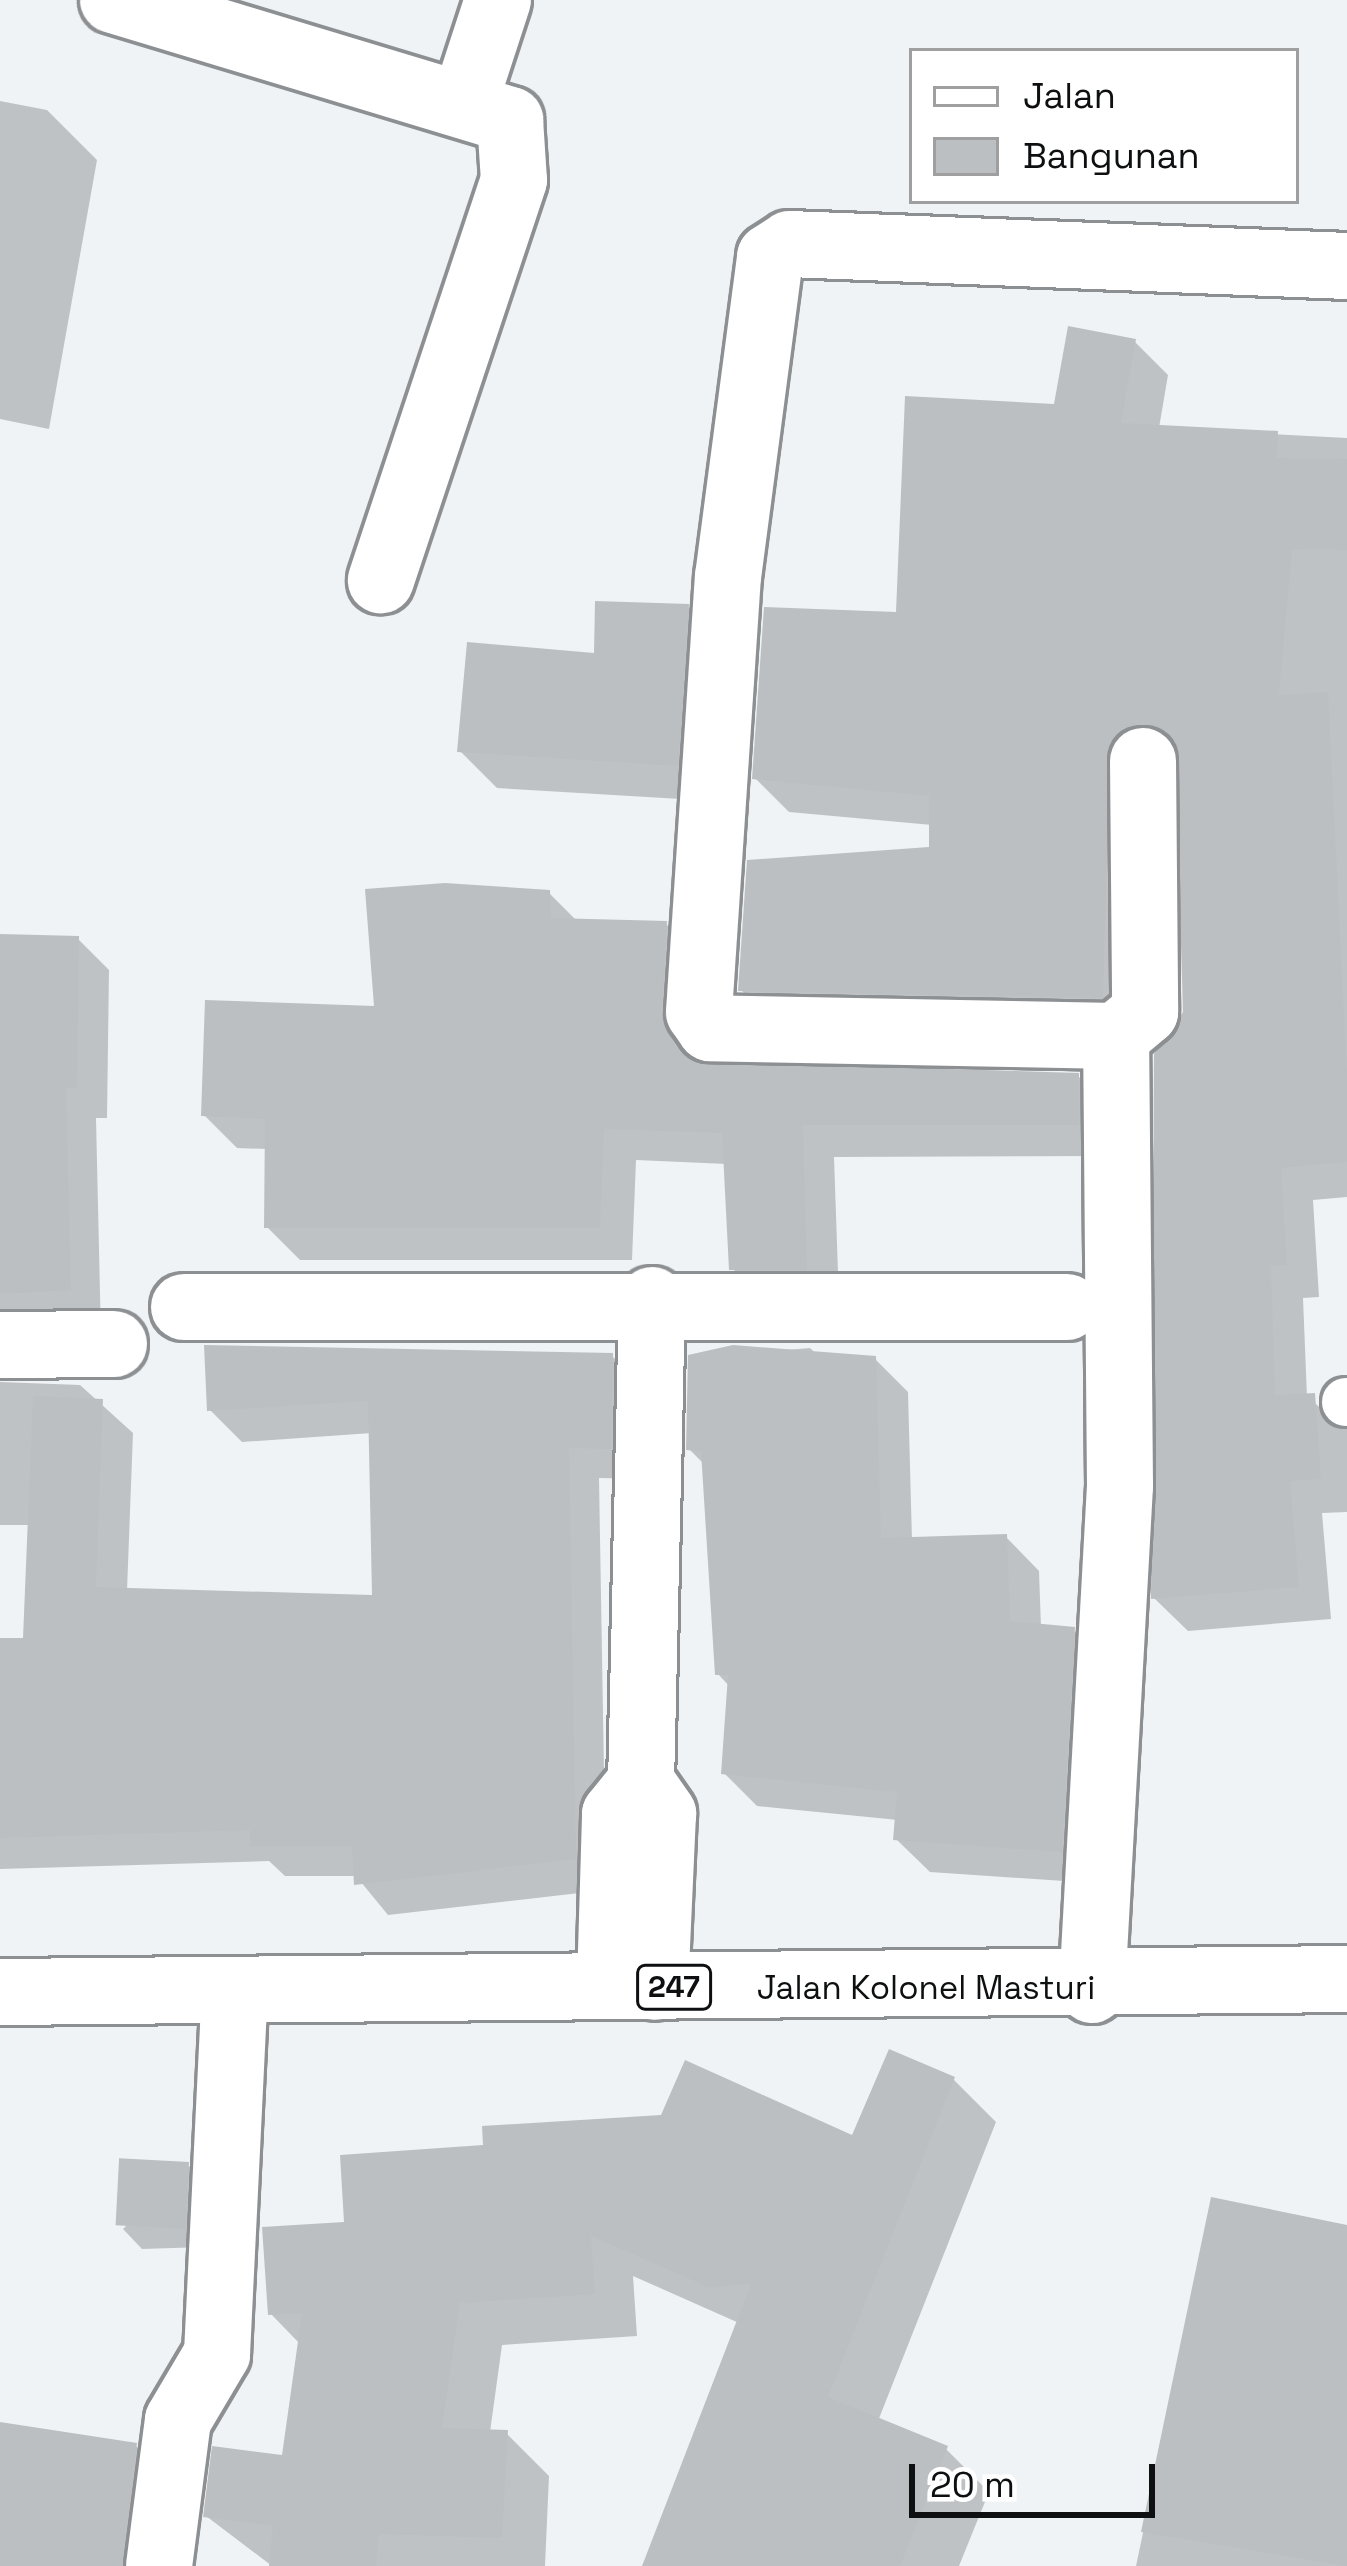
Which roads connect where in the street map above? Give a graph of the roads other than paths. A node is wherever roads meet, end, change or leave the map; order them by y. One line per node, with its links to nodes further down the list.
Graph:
1 (113, 0): 3 (street)
2 (497, 0): 3 (street)
3 (466, 98): 5 (street)
4 (1347, 266): 7 (street)
5 (381, 580)
6 (1143, 761): 7 (street)
7 (1116, 1036): 16 (street)
8 (652, 1300): 9 (street); 10 (street); 14 (street)
9 (184, 1307)
10 (1067, 1307)
11 (114, 1344): 12 (street)
12 (0, 1346)
13 (1347, 1979): 16 (street, Jalan Kolonel Masturi / 247)
14 (632, 1986): 15 (street, Jalan Kolonel Masturi / 247); 16 (street, Jalan Kolonel Masturi / 247)
15 (235, 1990): 17 (street, Jalan Kolonel Masturi / 247); 18 (street)
16 (1092, 1990)
17 (0, 1992)
18 (159, 2566)

